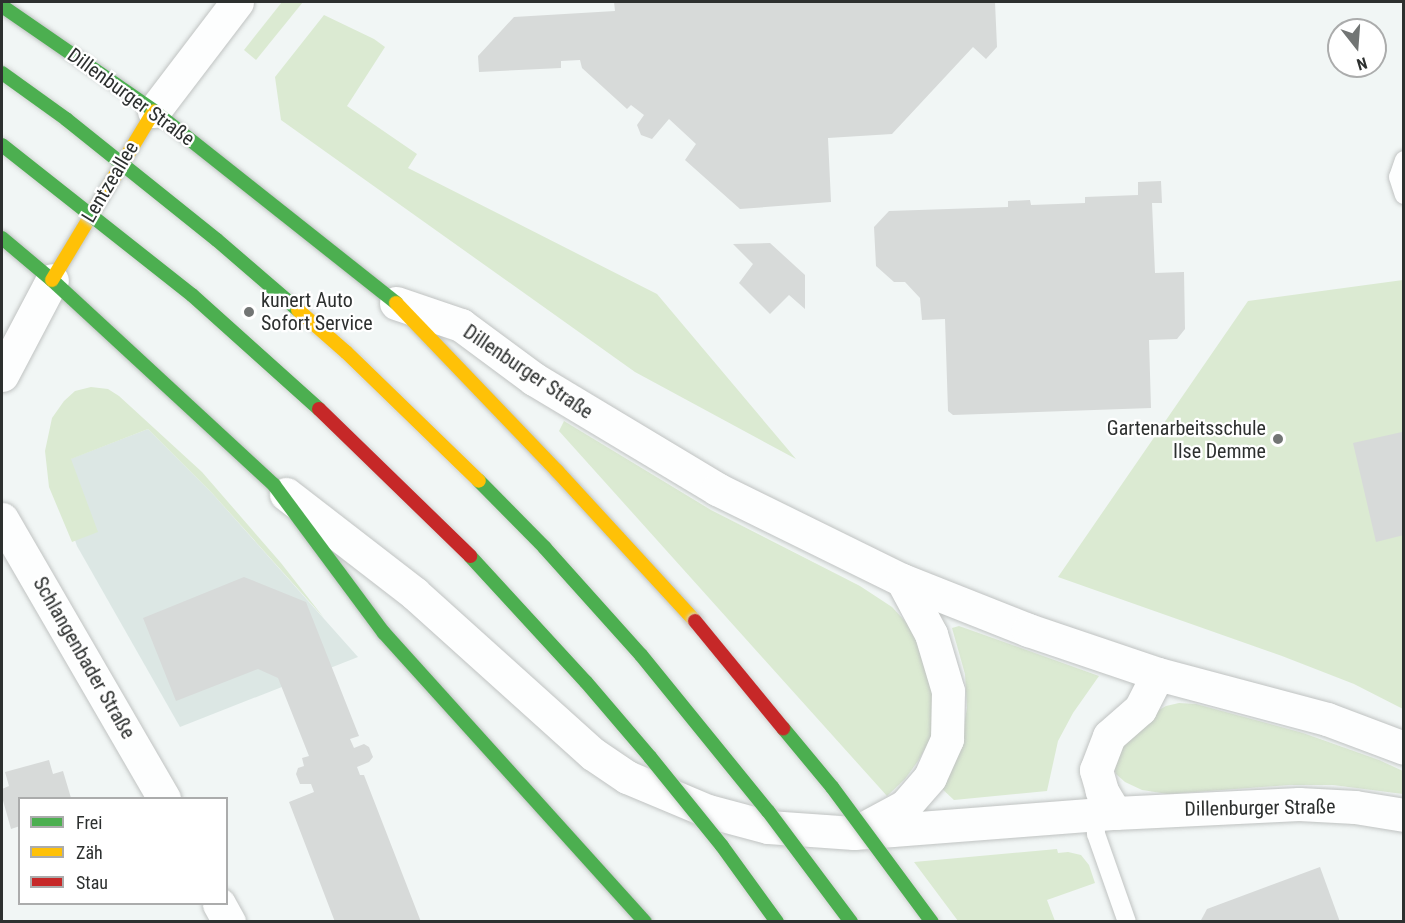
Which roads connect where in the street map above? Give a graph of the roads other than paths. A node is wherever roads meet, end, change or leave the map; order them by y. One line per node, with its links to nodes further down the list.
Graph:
1 (237, 2): 4 (street, Lentzeallee)
2 (2, 6): 4 (main road, Dillenburger Straße)
3 (2, 72): 25 (main road, bridge)
4 (154, 111): 9 (main road, Lentzeallee); 10 (main road, Dillenburger Straße)
5 (2, 145): 24 (main road, bridge)
6 (1404, 160): 7 (lane)
7 (1404, 195)
8 (2, 238): 9 (main road, Dillenburger Straße)
9 (52, 280): 11 (street); 12 (main road, Dillenburger Straße)
10 (396, 303): 14 (street, Dillenburger Straße); 26 (main road, bridge)
11 (2, 375)
12 (274, 485): 20 (street, Dillenburger Straße); 23 (main road, Dillenburger Straße)
13 (2, 519): 17 (street, Schlangenbader Straße)
14 (902, 580): 15 (street, Dillenburger Straße); 20 (street)
15 (1158, 674): 16 (street, Dillenburger Straße); 18 (street)
16 (1404, 747)
17 (163, 797)
18 (1105, 814): 19 (street, Dillenburger Straße); 20 (street, Dillenburger Straße); 27 (lane)
19 (1404, 815)
20 (854, 833)
21 (220, 905): 22 (street)
22 (229, 921)
23 (645, 921)
24 (777, 921)
25 (851, 921)
26 (932, 921)
27 (1127, 921)

